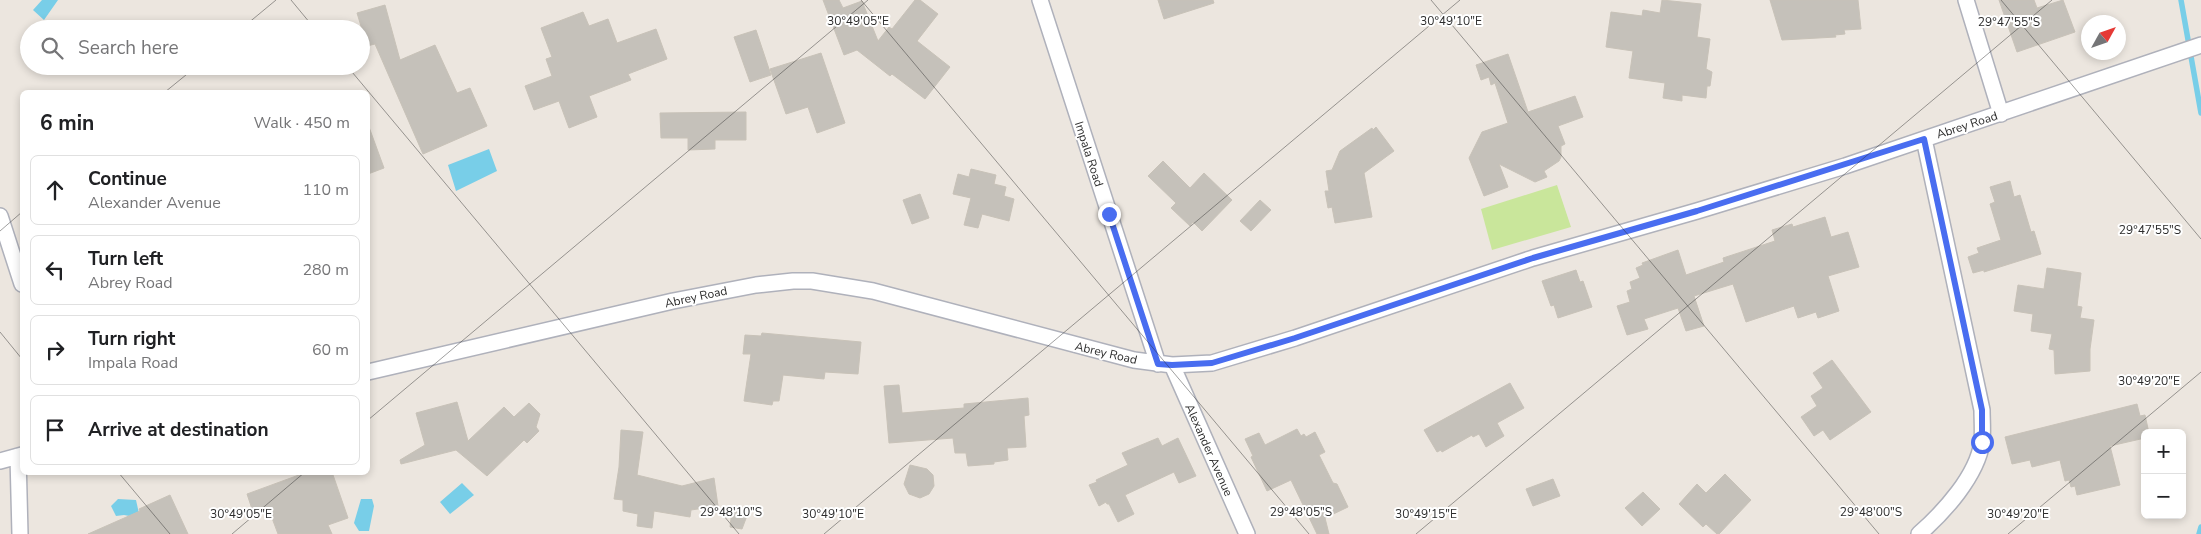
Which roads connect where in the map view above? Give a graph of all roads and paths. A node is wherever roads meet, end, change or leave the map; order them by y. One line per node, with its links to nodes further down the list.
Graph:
1 (1040, 0): 8 (street, Impala Road)
2 (1966, 0): 4 (street)
3 (2201, 45): 4 (street, Abrey Road)
4 (2001, 114): 5 (street, Abrey Road)
5 (1924, 139): 8 (street, Abrey Road); 14 (street)
6 (0, 216): 7 (street)
7 (20, 278)
8 (1165, 365): 9 (street, Abrey Road); 13 (street, Alexander Avenue)
9 (370, 372)
10 (20, 456): 11 (street); 12 (street)
11 (0, 461)
12 (20, 534)
13 (1247, 534)
14 (1919, 534)

